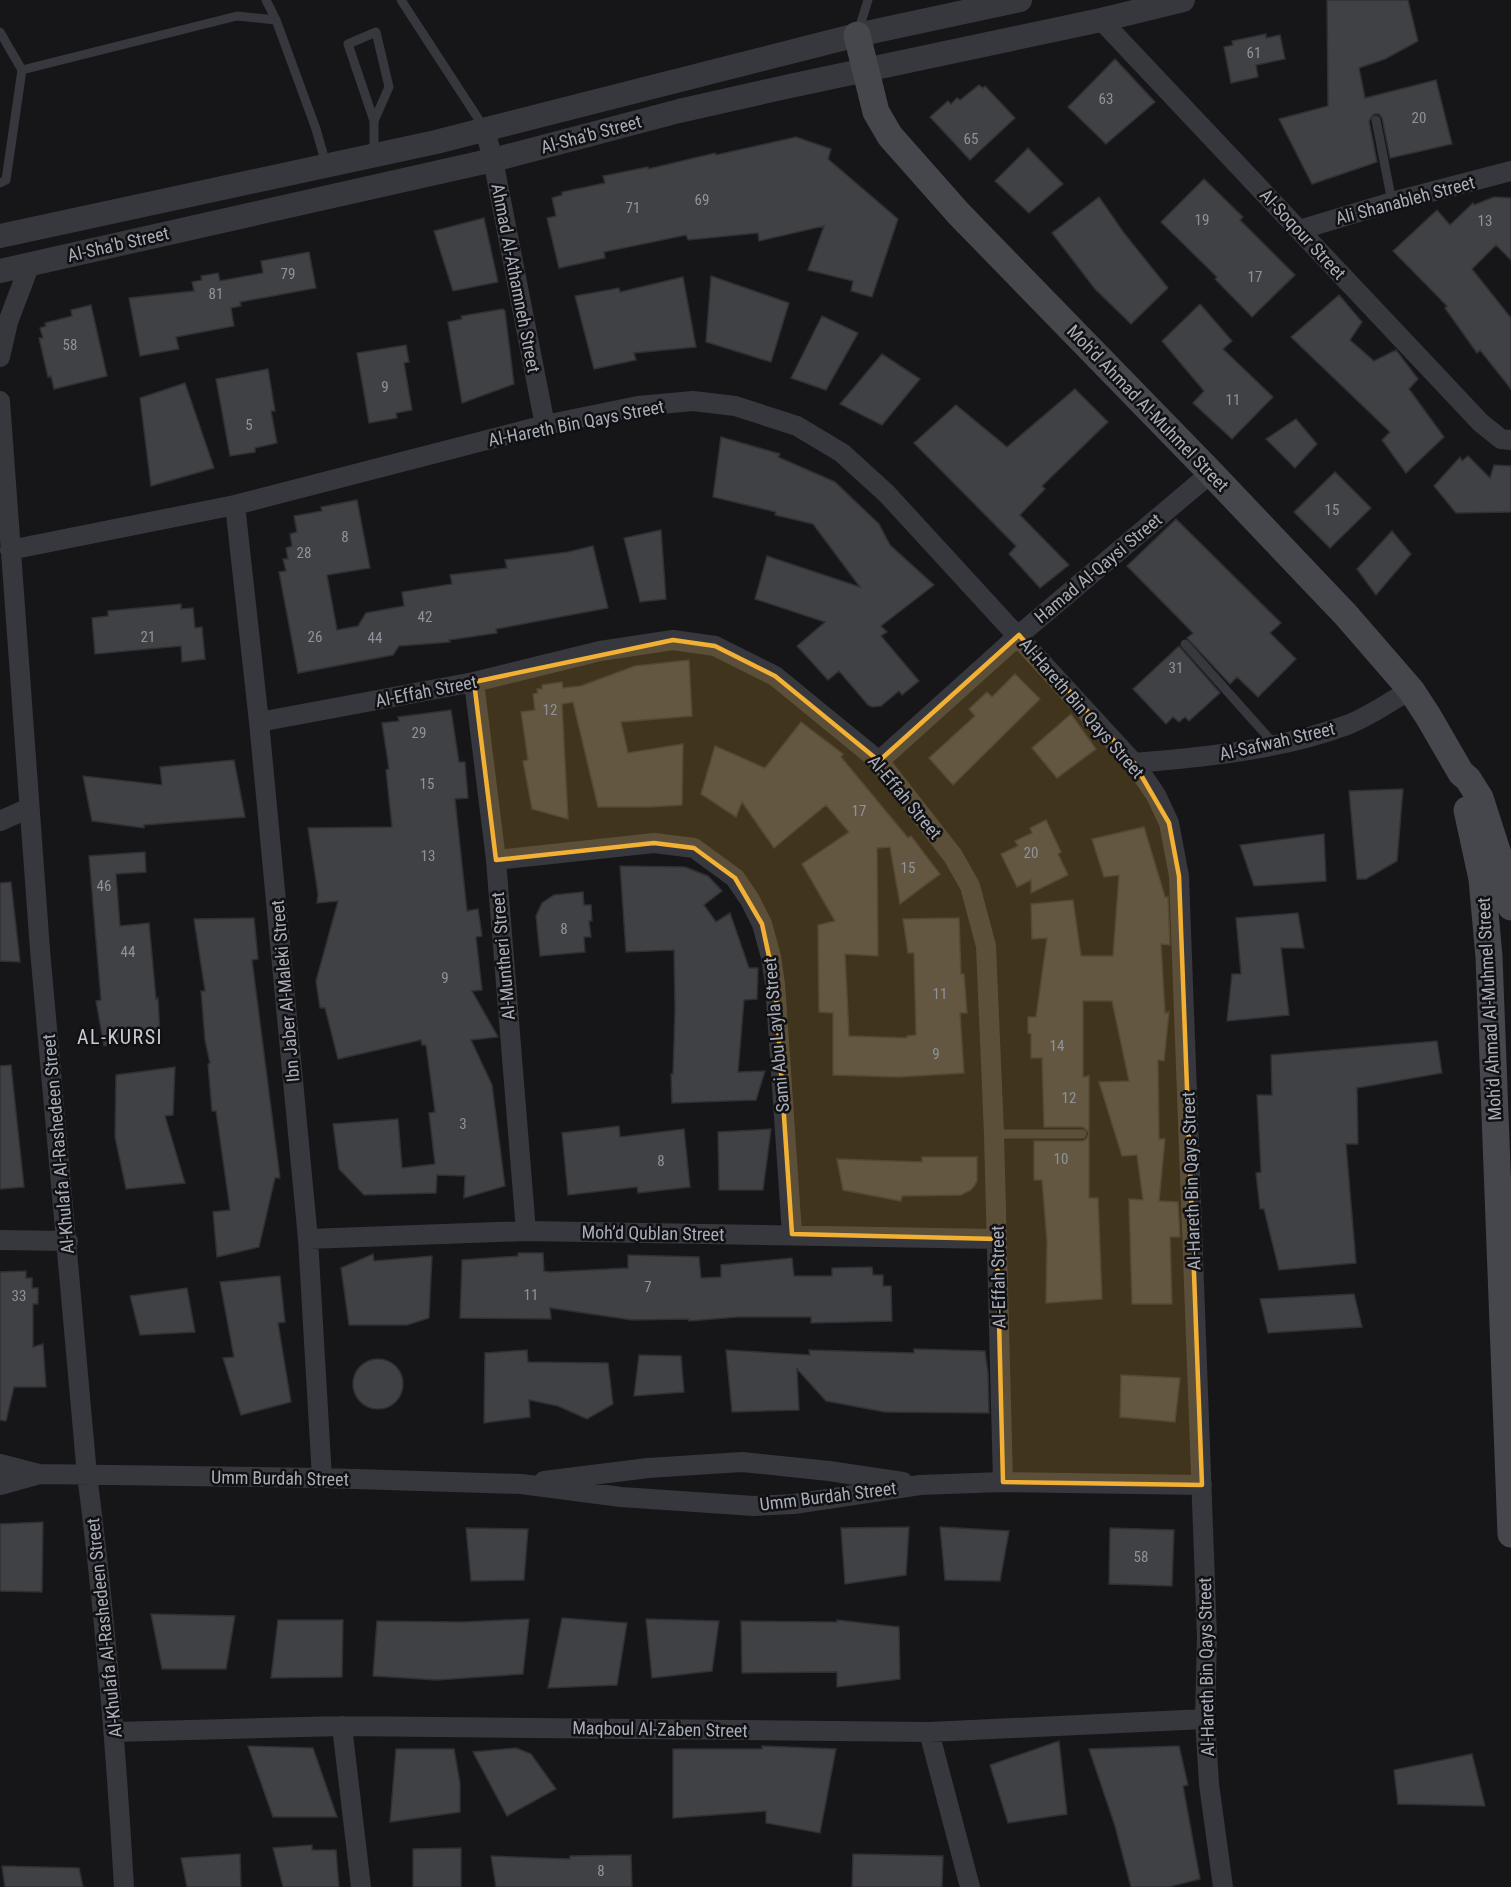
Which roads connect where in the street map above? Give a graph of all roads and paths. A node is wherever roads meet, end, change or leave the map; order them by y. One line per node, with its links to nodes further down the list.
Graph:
1 (266, 0): 6 (lane)
2 (401, 0): 14 (lane)
3 (868, 0): 9 (lane)
4 (1020, 0): 9 (street, Al-Sha'b Street)
5 (1183, 0): 7 (street, Al-Sha'b Street)
6 (276, 20): 10 (lane); 17 (lane)
7 (1101, 20): 11 (street, Al-Sha'b Street); 21 (street, Al-Soqour Street)
8 (0, 32): 10 (lane)
9 (857, 35): 11 (main road, Moh’d Ahmad Al-Muhmel Street); 14 (street, Al-Sha'b Street)
10 (22, 70): 19 (lane)
11 (865, 71): 16 (street, Al-Sha'b Street); 29 (main road, Moh’d Ahmad Al-Muhmel Street)
12 (1376, 120): 20 (lane)
13 (374, 121): 13 (lane); 15 (lane)
14 (485, 130): 15 (street, Al-Sha'b Street); 16 (street, Ahmad Al-Athamneh Street)
15 (374, 155): 17 (street, Al-Sha'b Street)
16 (493, 160): 23 (street, Al-Sha'b Street); 27 (street, Ahmad Al-Athamneh Street)
17 (326, 164): 22 (street, Al-Sha'b Street)
18 (1511, 171): 20 (street, Ali Shanableh Street)
19 (0, 183)
20 (1392, 202): 21 (street, Ali Shanableh Street)
21 (1299, 230): 28 (street, Al-Soqour Street)
22 (0, 236)
23 (30, 264): 24 (street, Al-Sha'b Street); 25 (street)
24 (0, 271)
25 (0, 357)
26 (0, 400): 31 (street, Al-Khulafa Al-Rashedeen Street)
27 (545, 425): 30 (street, Al-Hareth Bin Qays Street); 32 (street, Al-Hareth Bin Qays Street)
28 (1511, 440)
29 (1211, 473): 32 (street, Hamad Al-Qaysi Street); 35 (main road, Moh’d Ahmad Al-Muhmel Street)
30 (235, 505): 31 (street, Al-Hareth Bin Qays Street); 36 (street, Ibn Jaber Al-Maleki Street)
31 (10, 550): 41 (street, Al-Khulafa Al-Rashedeen Street)
32 (1019, 636): 38 (street, Hamad Al-Qaysi Street); 39 (street, Al-Hareth Bin Qays Street)
33 (1185, 644): 37 (lane)
34 (474, 682): 36 (street, Al-Effah Street); 38 (street, Al-Effah Street); 43 (street, Al-Muntheri Street)
35 (1411, 690): 37 (street, Al-Safwah Street); 40 (main road, Moh’d Ahmad Al-Muhmel Street)
36 (260, 722): 49 (street, Ibn Jaber Al-Maleki Street)
37 (1275, 745): 39 (street, Al-Safwah Street)
38 (879, 761): 45 (street, Al-Effah Street)
39 (1134, 763): 61 (street, Al-Hareth Bin Qays Street)
40 (1461, 773): 44 (main road, Moh’d Ahmad Al-Muhmel Street); 62 (main road, Moh’d Ahmad Al-Muhmel Street)
41 (29, 808): 42 (street); 52 (street, Al-Khulafa Al-Rashedeen Street)
42 (0, 821)
43 (496, 860): 47 (street, Al-Muntheri Street); 48 (street, Sami Abu Layla Street)
44 (1511, 907)
45 (994, 1134): 46 (lane); 50 (street, Al-Effah Street)
46 (1082, 1134)
47 (526, 1231): 48 (street, Moh’d Qublan Street); 49 (street, Moh’d Qublan Street)
48 (792, 1234): 50 (street, Moh’d Qublan Street)
49 (308, 1239): 56 (street, Ibn Jaber Al-Maleki Street)
50 (998, 1239): 57 (street, Al-Effah Street)
51 (0, 1240): 52 (street)
52 (68, 1241): 55 (street, Al-Khulafa Al-Rashedeen Street)
53 (0, 1464): 54 (street, Umm Burdah Street)
54 (39, 1474): 55 (street, Umm Burdah Street); 59 (street, Umm Burdah Street)
55 (87, 1475): 56 (street, Umm Burdah Street); 65 (street, Al-Khulafa Al-Rashedeen Street)
56 (322, 1478): 58 (street, Umm Burdah Street)
57 (1003, 1482): 60 (street, Umm Burdah Street); 61 (street, Umm Burdah Street)
58 (521, 1484): 60 (street, Umm Burdah Street); 60 (street, Umm Burdah Street)
59 (0, 1485)
60 (920, 1485)
61 (1202, 1485): 63 (street, Al-Hareth Bin Qays Street)
62 (1511, 1534)
63 (1205, 1719): 66 (street, Maqboul Al-Zaben Street); 70 (street, Al-Hareth Bin Qays Street)
64 (342, 1726): 65 (street, Maqboul Al-Zaben Street); 66 (street, Maqboul Al-Zaben Street); 68 (street)
65 (114, 1732): 67 (street, Al-Khulafa Al-Rashedeen Street)
66 (929, 1732): 69 (street)
67 (124, 1887)
68 (361, 1887)
69 (970, 1887)
70 (1223, 1887)

